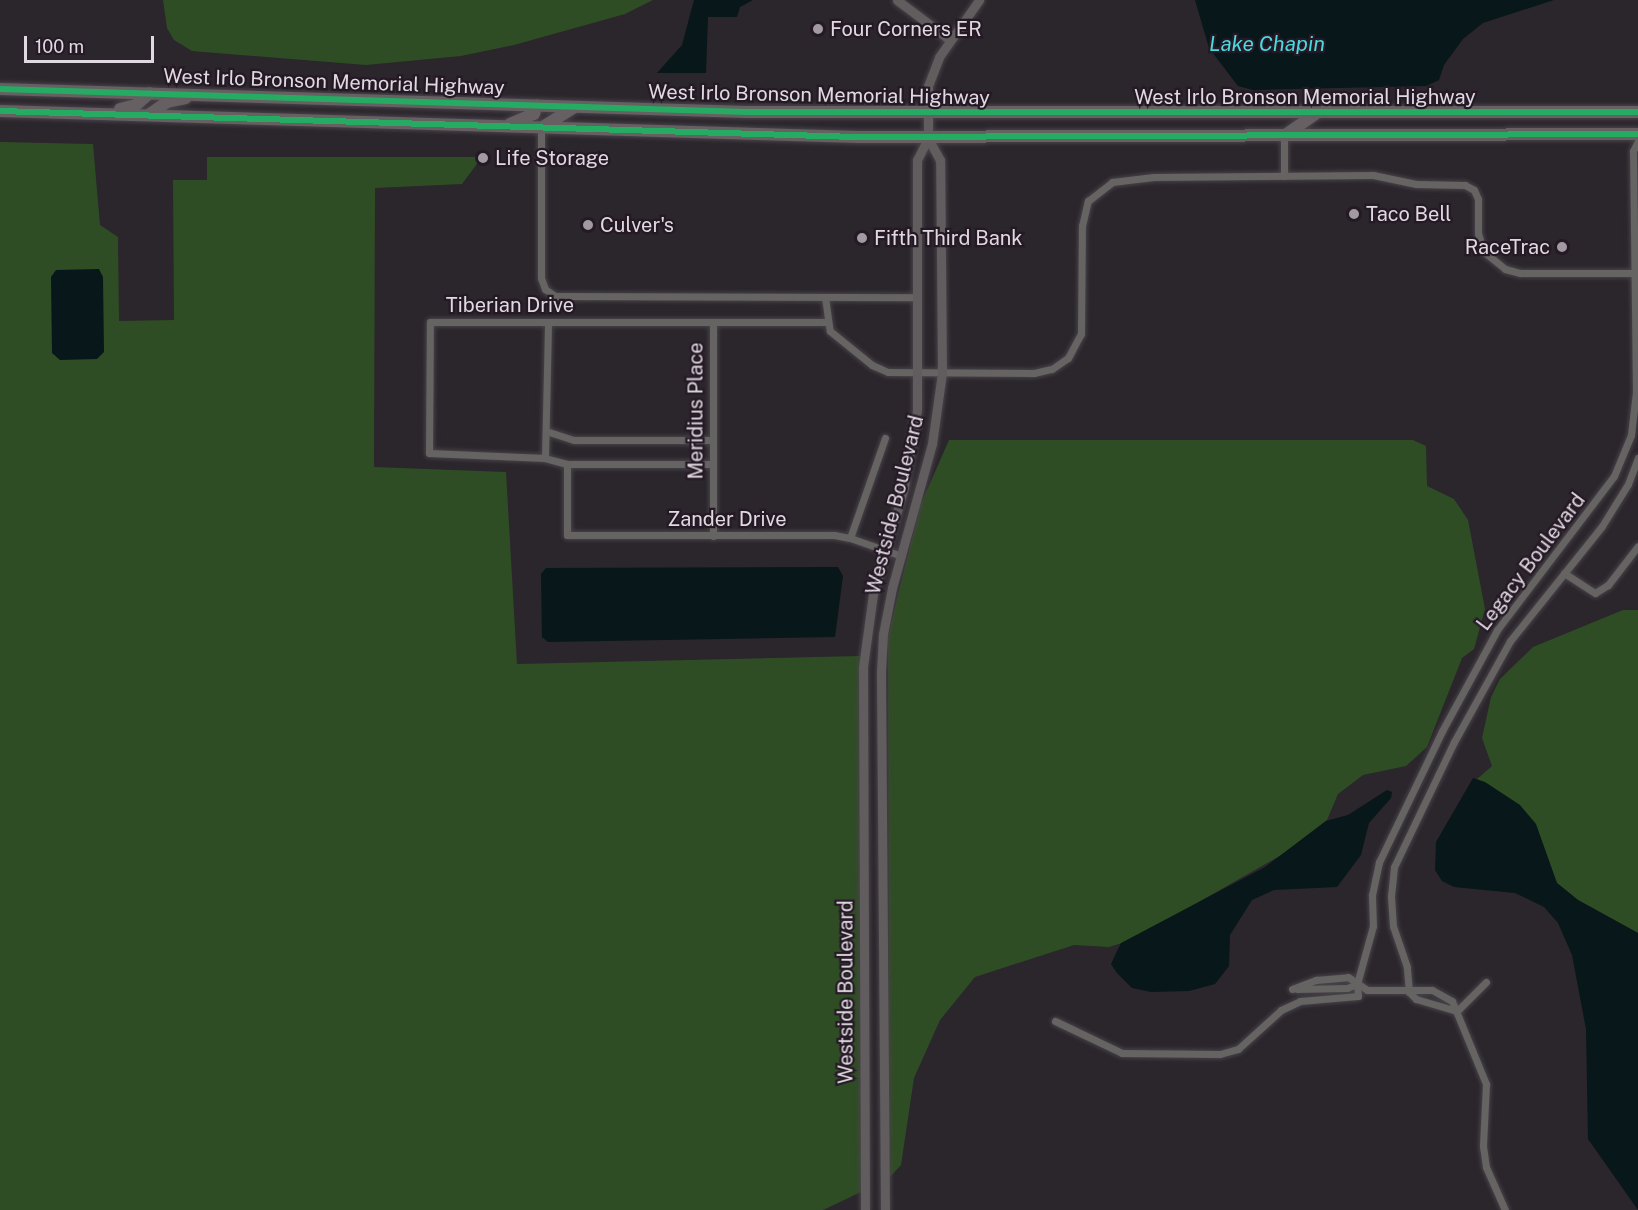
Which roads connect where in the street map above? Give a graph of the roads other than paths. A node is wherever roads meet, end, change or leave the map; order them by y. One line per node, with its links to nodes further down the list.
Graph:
1 (897, 0): 3 (street)
2 (979, 0): 3 (street)
3 (950, 40): 12 (street)
4 (0, 89): 5 (highway, West Irlo Bronson Memorial Highway)
5 (150, 93): 6 (highway, West Irlo Bronson Memorial Highway); 11 (highway)
6 (202, 94): 7 (highway, West Irlo Bronson Memorial Highway); 14 (highway)
7 (537, 105): 8 (highway, West Irlo Bronson Memorial Highway); 15 (highway)
8 (576, 106): 12 (highway, West Irlo Bronson Memorial Highway); 16 (highway)
9 (0, 111): 11 (highway, West Irlo Bronson Memorial Highway)
10 (1638, 112): 13 (highway, West Irlo Bronson Memorial Highway)
11 (107, 113): 14 (highway, West Irlo Bronson Memorial Highway)
12 (928, 113): 13 (highway, West Irlo Bronson Memorial Highway); 19 (street)
13 (1317, 113): 18 (highway)
14 (150, 114): 15 (highway, West Irlo Bronson Memorial Highway)
15 (500, 127): 16 (highway, West Irlo Bronson Memorial Highway)
16 (541, 128): 19 (highway, West Irlo Bronson Memorial Highway); 23 (street)
17 (1638, 134): 18 (highway, West Irlo Bronson Memorial Highway)
18 (1284, 136): 19 (highway, West Irlo Bronson Memorial Highway); 21 (street)
19 (928, 138): 24 (street, Westside Boulevard); 29 (street, Westside Boulevard)
20 (1638, 141): 22 (street, Legacy Boulevard)
21 (1284, 176): 22 (street); 29 (street)
22 (1636, 273): 30 (street, Legacy Boulevard)
23 (825, 297): 24 (street); 27 (street)
24 (918, 297): 28 (street, Westside Boulevard)
25 (548, 322): 26 (street, Tiberian Drive); 31 (street); 34 (street, Tiberian Drive)
26 (713, 322): 27 (street, Tiberian Drive); 33 (street, Meridius Place)
27 (826, 322): 28 (street)
28 (917, 373): 29 (street); 41 (street, Westside Boulevard)
29 (942, 373): 42 (street, Westside Boulevard)
30 (1636, 407): 45 (street, Legacy Boulevard)
31 (546, 431): 33 (street); 34 (street)
32 (885, 438): 39 (street)
33 (712, 440): 37 (street, Meridius Place)
34 (545, 458): 36 (street, Tiberian Drive)
35 (1638, 458): 43 (street, Legacy Boulevard)
36 (567, 464): 37 (street, Tiberian Drive); 38 (street, Zander Drive)
37 (712, 464): 38 (street, Meridius Place)
38 (713, 536): 39 (street, Zander Drive)
39 (850, 538): 41 (street, Zander Drive)
40 (1638, 546): 43 (street)
41 (883, 551): 42 (street, Zander Drive); 50 (street, Westside Boulevard)
42 (902, 556): 51 (street, Westside Boulevard)
43 (1564, 573): 46 (street, Legacy Boulevard)
44 (1486, 982): 48 (street)
45 (1357, 984): 46 (street); 47 (street); 47 (street)
46 (1408, 992): 48 (street); 48 (street)
47 (1300, 1001): 49 (street)
48 (1457, 1011): 52 (street)
49 (1055, 1021)
50 (865, 1210)
51 (885, 1210)
52 (1505, 1210)

